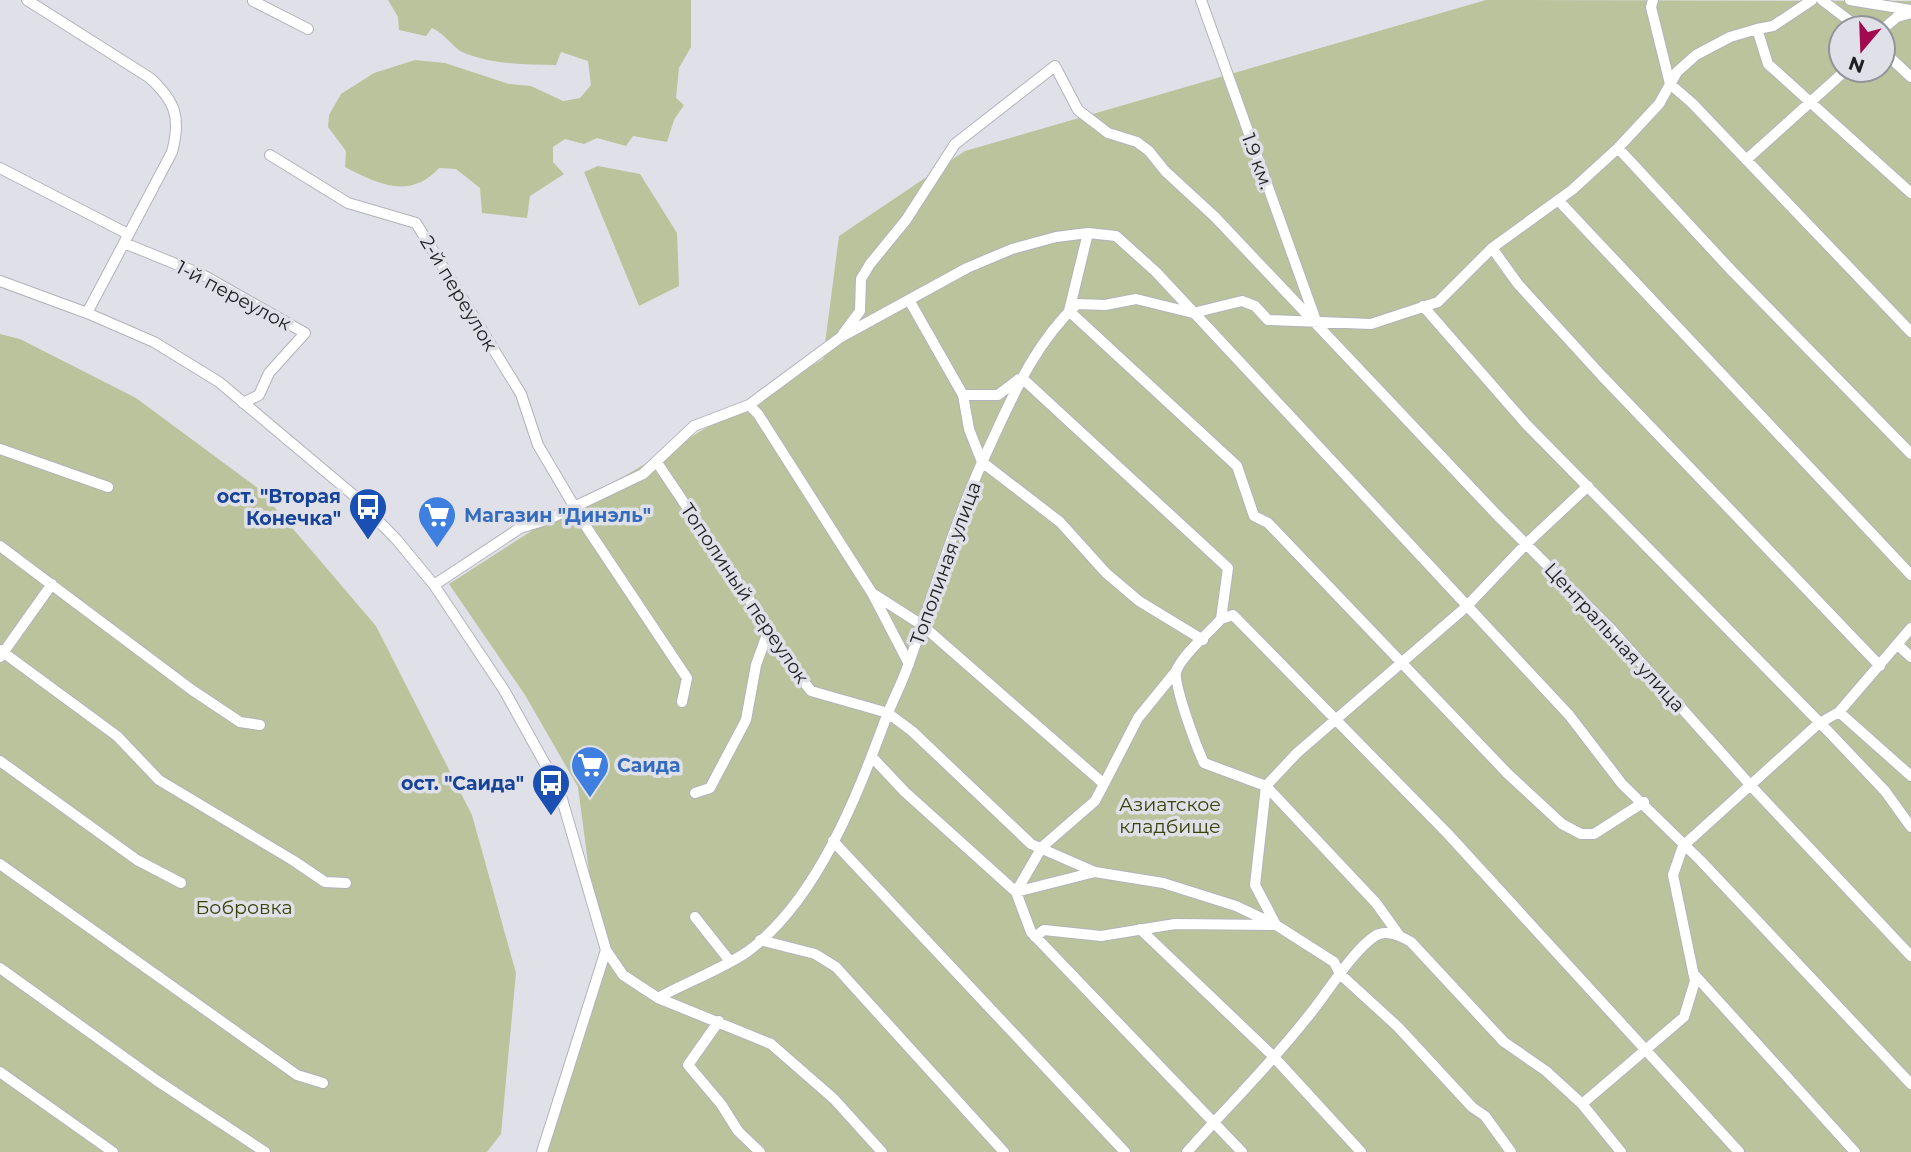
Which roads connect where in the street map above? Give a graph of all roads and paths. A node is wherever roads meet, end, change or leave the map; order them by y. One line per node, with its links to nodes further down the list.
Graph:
1 (27, 0): 24 (street)
2 (252, 0): 10 (street)
3 (1200, 0): 32 (street, 1.9 км.)
4 (1653, 0): 14 (street)
5 (1812, 0): 11 (street)
6 (1822, 0): 9 (street)
7 (1850, 0): 8 (street)
8 (1911, 11)
9 (1840, 14)
10 (308, 29)
11 (1757, 29): 14 (street); 16 (street)
12 (1897, 64): 13 (street)
13 (1911, 76)
14 (1670, 84): 17 (street); 19 (street)
15 (1831, 84): 16 (street)
16 (1812, 102): 19 (street); 21 (street)
17 (1618, 148): 22 (street); 40 (street)
18 (270, 155): 45 (street, 2-й переулок)
19 (1746, 160): 33 (street)
20 (0, 168): 24 (street, 1-й переулок)
21 (1911, 193)
22 (1558, 200): 25 (street); 48 (street)
23 (1088, 233): 27 (street); 29 (street); 31 (street)
24 (126, 239): 30 (street); 37 (street, 1-й переулок)
25 (1492, 248): 28 (street); 63 (street)
26 (0, 281): 30 (street)
27 (909, 300): 34 (street); 36 (street)
28 (1423, 306): 32 (street); 43 (street)
29 (1069, 311): 31 (street); 35 (street, Тополиная улица); 62 (street)
30 (87, 313): 37 (street)
31 (1193, 313): 32 (street); 52 (street)
32 (1316, 321): 34 (street, Центральная улица); 46 (street, Центральная улица)
33 (1911, 332)
34 (841, 337): 38 (street)
35 (1022, 378): 36 (street); 41 (street, Тополиная улица); 53 (street)
36 (963, 395): 41 (street)
37 (243, 403): 50 (street)
38 (749, 405): 42 (street); 51 (street)
39 (0, 449): 44 (street)
40 (1911, 454)
41 (982, 461): 54 (street, Тополиная улица); 57 (street)
42 (658, 464): 45 (street); 56 (street, Тополиный переулок)
43 (1588, 486): 46 (street); 69 (street)
44 (108, 487)
45 (576, 505): 50 (street); 65 (street, 2-й переулок)
46 (1526, 544): 52 (street); 76 (street, Центральная улица)
47 (0, 546): 49 (street)
48 (1911, 575)
49 (52, 584): 59 (street); 70 (street)
50 (434, 585): 96 (street)
51 (872, 593): 54 (street); 61 (street)
52 (1466, 607): 62 (street); 78 (street)
53 (1221, 619): 57 (street); 68 (street)
54 (922, 625): 61 (street, Тополиная улица); 74 (street)
55 (1911, 628): 58 (street)
56 (769, 629): 67 (street, Тополиный переулок); 77 (street)
57 (1203, 640): 64 (street)
58 (1898, 645): 60 (street); 63 (street)
59 (1, 654): 86 (street)
60 (1911, 657)
61 (909, 664): 67 (street, Тополиная улица)
62 (1402, 664): 68 (street); 78 (street)
63 (1880, 666): 66 (street)
64 (1177, 670): 74 (street); 75 (street)
65 (682, 702)
66 (1839, 712): 69 (street); 73 (street)
67 (888, 713): 71 (street, Тополиная улица); 81 (street)
68 (1337, 721): 75 (street); 104 (street)
69 (1818, 724): 76 (street); 79 (street)
70 (260, 725)
71 (872, 757): 80 (street, Тополиная улица); 87 (street)
72 (0, 761): 85 (street)
73 (1911, 776)
74 (1104, 784): 81 (street)
75 (1266, 786): 88 (street); 90 (street)
76 (1752, 787): 82 (street); 97 (street, Центральная улица)
77 (695, 793)
78 (1644, 802): 82 (street)
79 (1911, 827)
80 (832, 841): 95 (street, Тополиная улица); 117 (street)
81 (1042, 846): 84 (street); 87 (street)
82 (1684, 846): 101 (street); 108 (street)
83 (0, 864): 107 (street)
84 (1095, 872): 87 (street); 90 (street)
85 (181, 883)
86 (346, 883)
87 (1016, 892): 94 (street)
88 (1381, 914): 92 (street); 93 (street)
89 (695, 917): 98 (street)
90 (1276, 925): 91 (street); 100 (street)
91 (1140, 929): 94 (street); 105 (street)
92 (1399, 935): 93 (street); 109 (street)
93 (1376, 936): 100 (street)
94 (1035, 937): 110 (street)
95 (761, 940): 98 (street, Тополиная улица); 116 (street)
96 (606, 950): 102 (street); 113 (street)
97 (1911, 956)
98 (729, 960): 102 (street, Тополиная улица)
99 (0, 968): 112 (street)
100 (1340, 974): 105 (street); 121 (street)
101 (1693, 974): 104 (street); 124 (street)
102 (658, 998): 103 (street)
103 (719, 1021): 114 (street); 115 (street)
104 (1646, 1051): 109 (street); 123 (street)
105 (1273, 1056): 110 (street); 120 (street)
106 (0, 1072): 111 (street)
107 (323, 1083)
108 (1911, 1084)
109 (1582, 1104): 122 (street)
110 (1214, 1122): 118 (street); 119 (street)
111 (113, 1152)
112 (265, 1152)
113 (542, 1152)
114 (760, 1152)
115 (882, 1152)
116 (1004, 1152)
117 (1125, 1152)
118 (1187, 1152)
119 (1242, 1152)
120 (1361, 1152)
121 (1511, 1152)
122 (1621, 1152)
123 (1740, 1152)
124 (1855, 1152)

